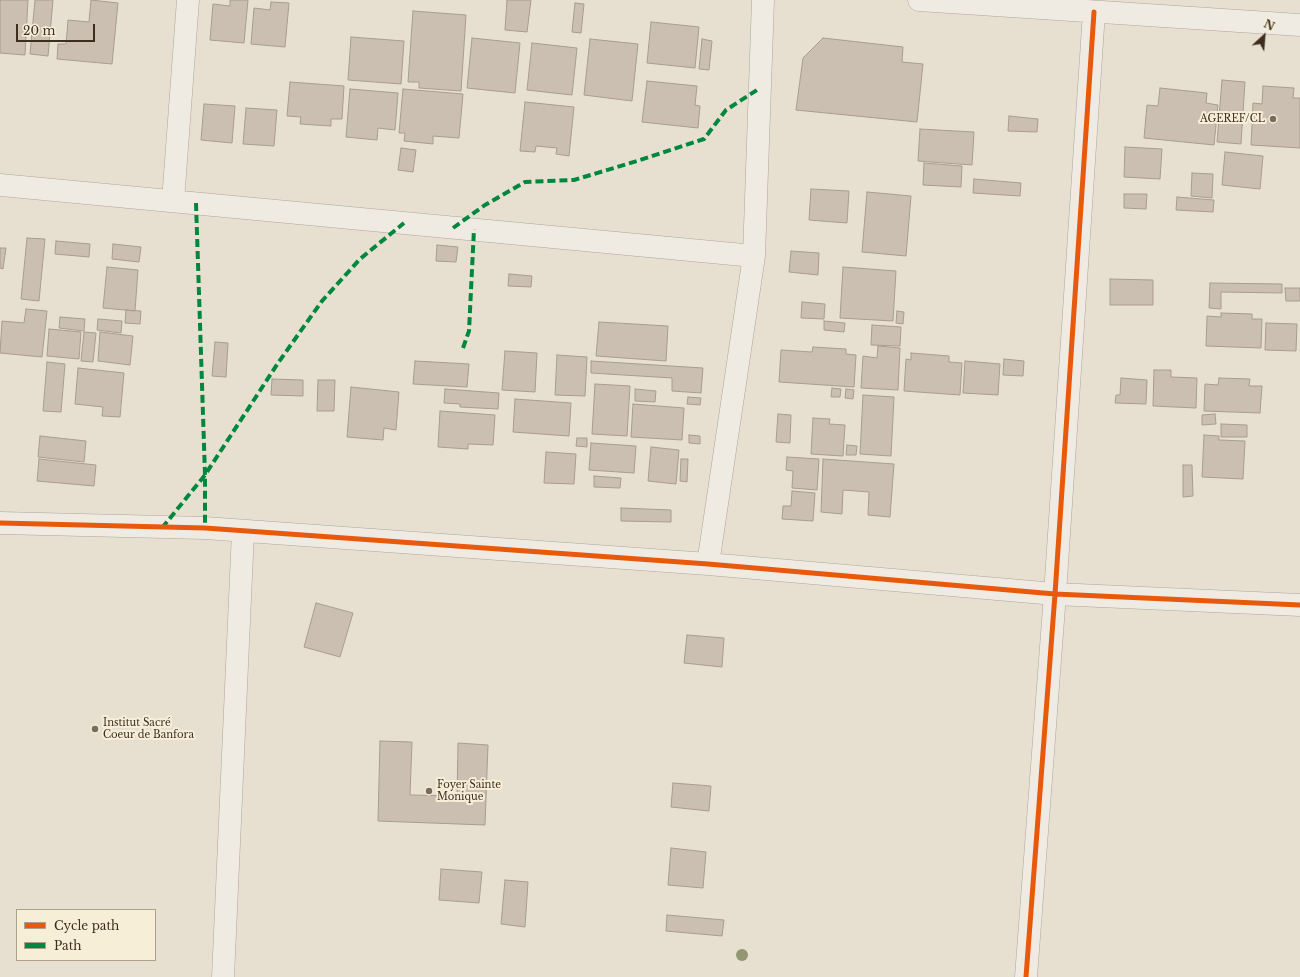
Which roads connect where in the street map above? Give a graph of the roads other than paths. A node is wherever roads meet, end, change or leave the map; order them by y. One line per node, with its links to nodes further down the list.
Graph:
1 (188, 0): 7 (street)
2 (762, 0): 8 (street)
3 (919, 0): 4 (street)
4 (1094, 12): 5 (street); 12 (street)
5 (1300, 25)
6 (0, 185): 7 (street)
7 (173, 201): 8 (street)
8 (754, 256): 11 (street)
9 (0, 523): 10 (street)
10 (243, 532): 11 (street); 14 (street)
11 (708, 564): 12 (street)
12 (1055, 594): 13 (street); 15 (street)
13 (1300, 605)
14 (223, 977)
15 (1026, 977)

